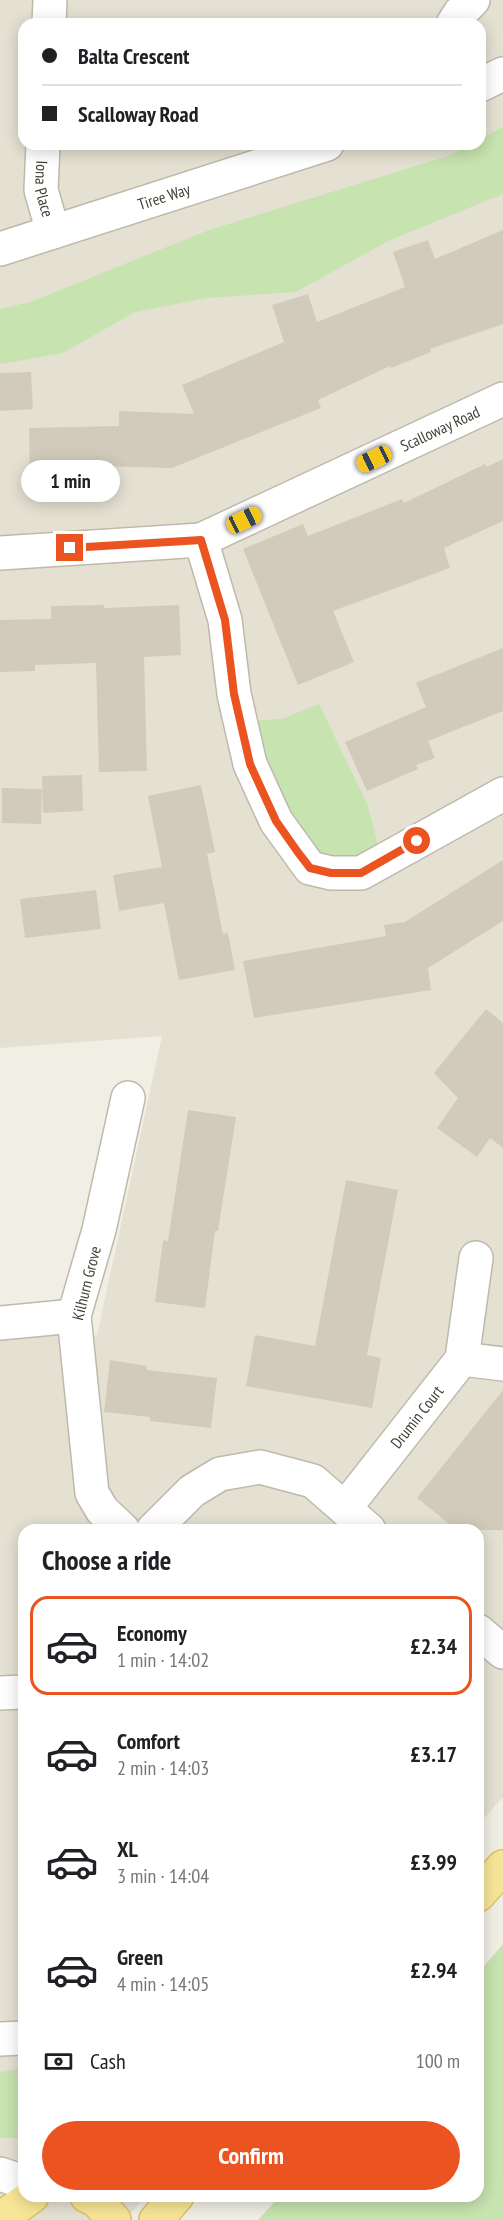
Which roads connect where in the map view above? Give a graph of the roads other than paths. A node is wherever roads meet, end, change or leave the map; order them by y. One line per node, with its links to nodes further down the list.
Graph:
1 (50, 0): 3 (street)
2 (473, 0): 4 (street)
3 (49, 18)
4 (457, 18)
5 (503, 74): 6 (street)
6 (486, 82)
7 (43, 150): 9 (street, Iona Place)
8 (308, 150): 9 (street, Tiree Way)
9 (53, 232): 10 (street, Tiree Way)
10 (0, 249)
11 (503, 399): 12 (street, Scalloway Road)
12 (201, 540): 13 (street, Scalloway Road); 14 (street)
13 (0, 553)
14 (503, 794)
15 (128, 1098): 17 (street, Kilhurn Grove)
16 (476, 1258): 19 (street)
17 (74, 1316): 18 (street); 22 (street, Kilhurn Grove)
18 (0, 1323)
19 (462, 1359): 20 (street); 21 (street, Drumin Court)
20 (503, 1364)
21 (345, 1508): 23 (street); 24 (street)
22 (117, 1524)
23 (159, 1524)
24 (362, 1524)
25 (484, 1636): 26 (street)
26 (503, 1652)
27 (18, 1692): 28 (street)
28 (0, 1694)
29 (503, 1867): 30 (main road)
30 (484, 1888)
31 (18, 2038): 32 (street)
32 (0, 2039)
33 (0, 2174): 34 (street)
34 (18, 2180)
35 (24, 2202): 38 (main road)
36 (98, 2202): 39 (main road)
37 (172, 2202): 40 (main road)
38 (6, 2220)
39 (114, 2220)
40 (156, 2220)

